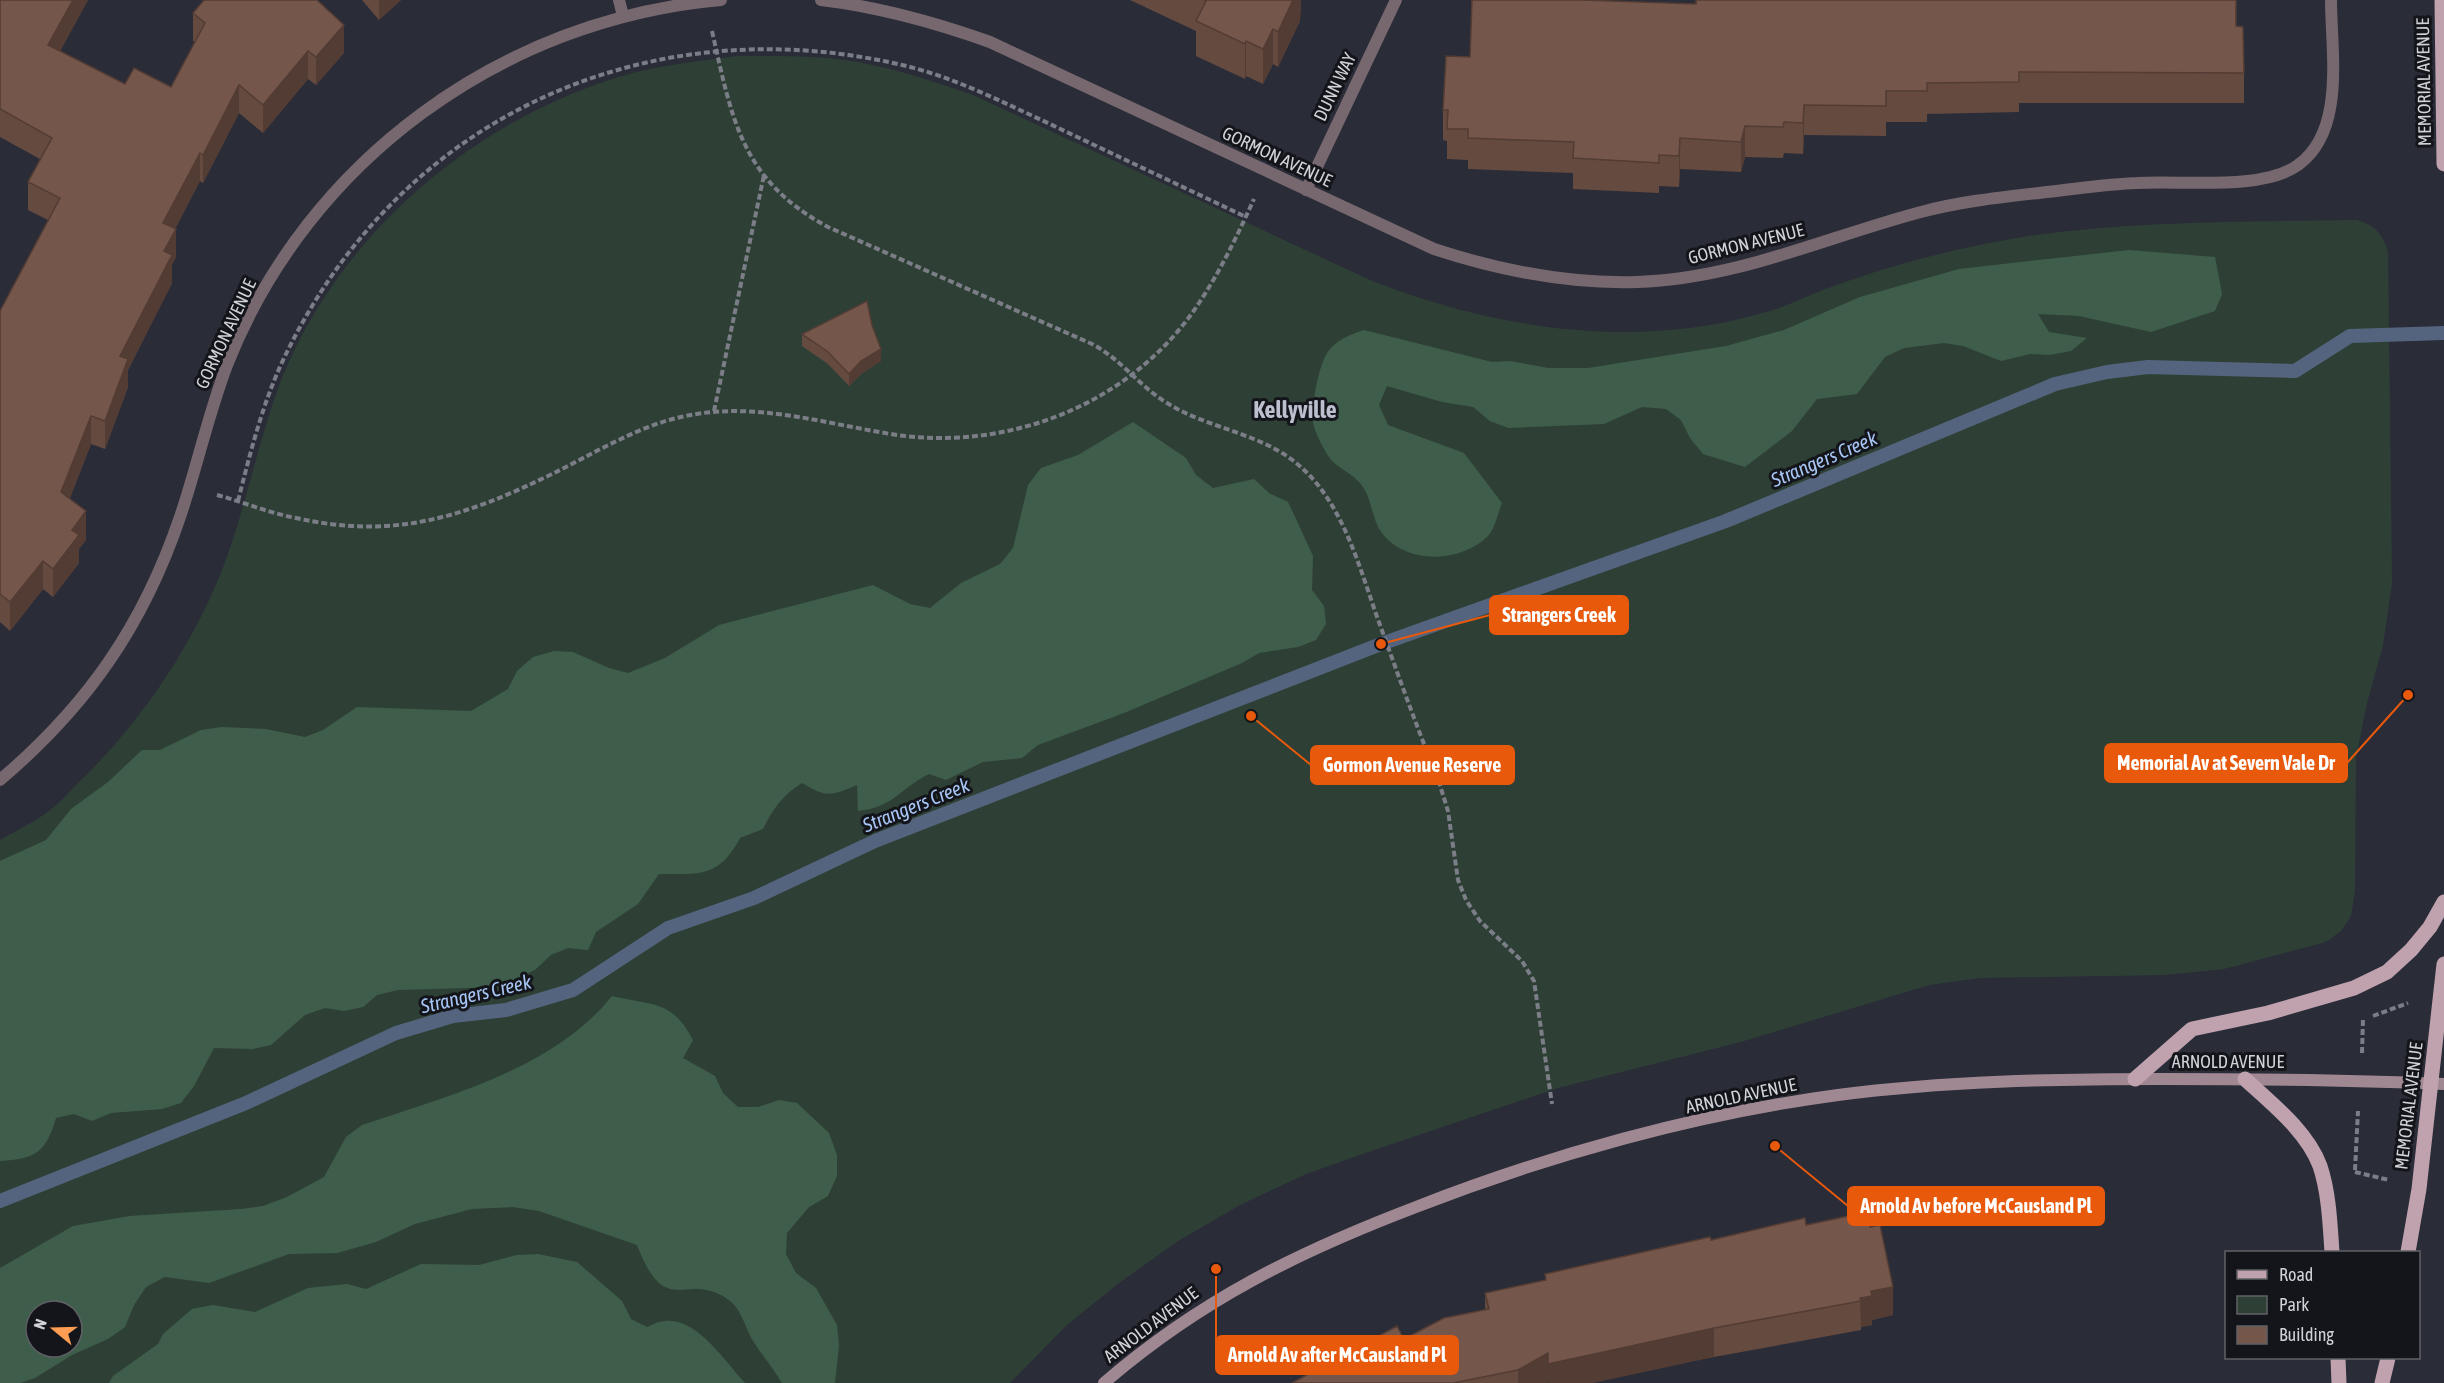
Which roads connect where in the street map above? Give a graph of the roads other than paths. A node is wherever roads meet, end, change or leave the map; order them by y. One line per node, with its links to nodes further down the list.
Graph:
1 (619, 0): 7 (street)
2 (721, 0): 7 (street, GORMON AVENUE)
3 (821, 0): 9 (street, GORMON AVENUE)
4 (1396, 0): 9 (street, DUNN WAY)
5 (2331, 0): 9 (street, GORMON AVENUE)
6 (2442, 0): 8 (main road, MEMORIAL AVENUE)
7 (622, 16): 10 (street, GORMON AVENUE)
8 (2444, 164)
9 (1306, 190)
10 (0, 780)
11 (2444, 902): 13 (main road)
12 (2444, 964): 15 (main road, MEMORIAL AVENUE)
13 (2134, 1079): 14 (street, ARNOLD AVENUE); 20 (street, ARNOLD AVENUE)
14 (2245, 1079): 15 (street, ARNOLD AVENUE); 16 (main road)
15 (2438, 1083): 17 (main road, MEMORIAL AVENUE)
16 (2332, 1251)
17 (2408, 1251)
18 (2338, 1359): 21 (main road)
19 (2388, 1359): 22 (main road)
20 (1104, 1383)
21 (2339, 1383)
22 (2382, 1383)

